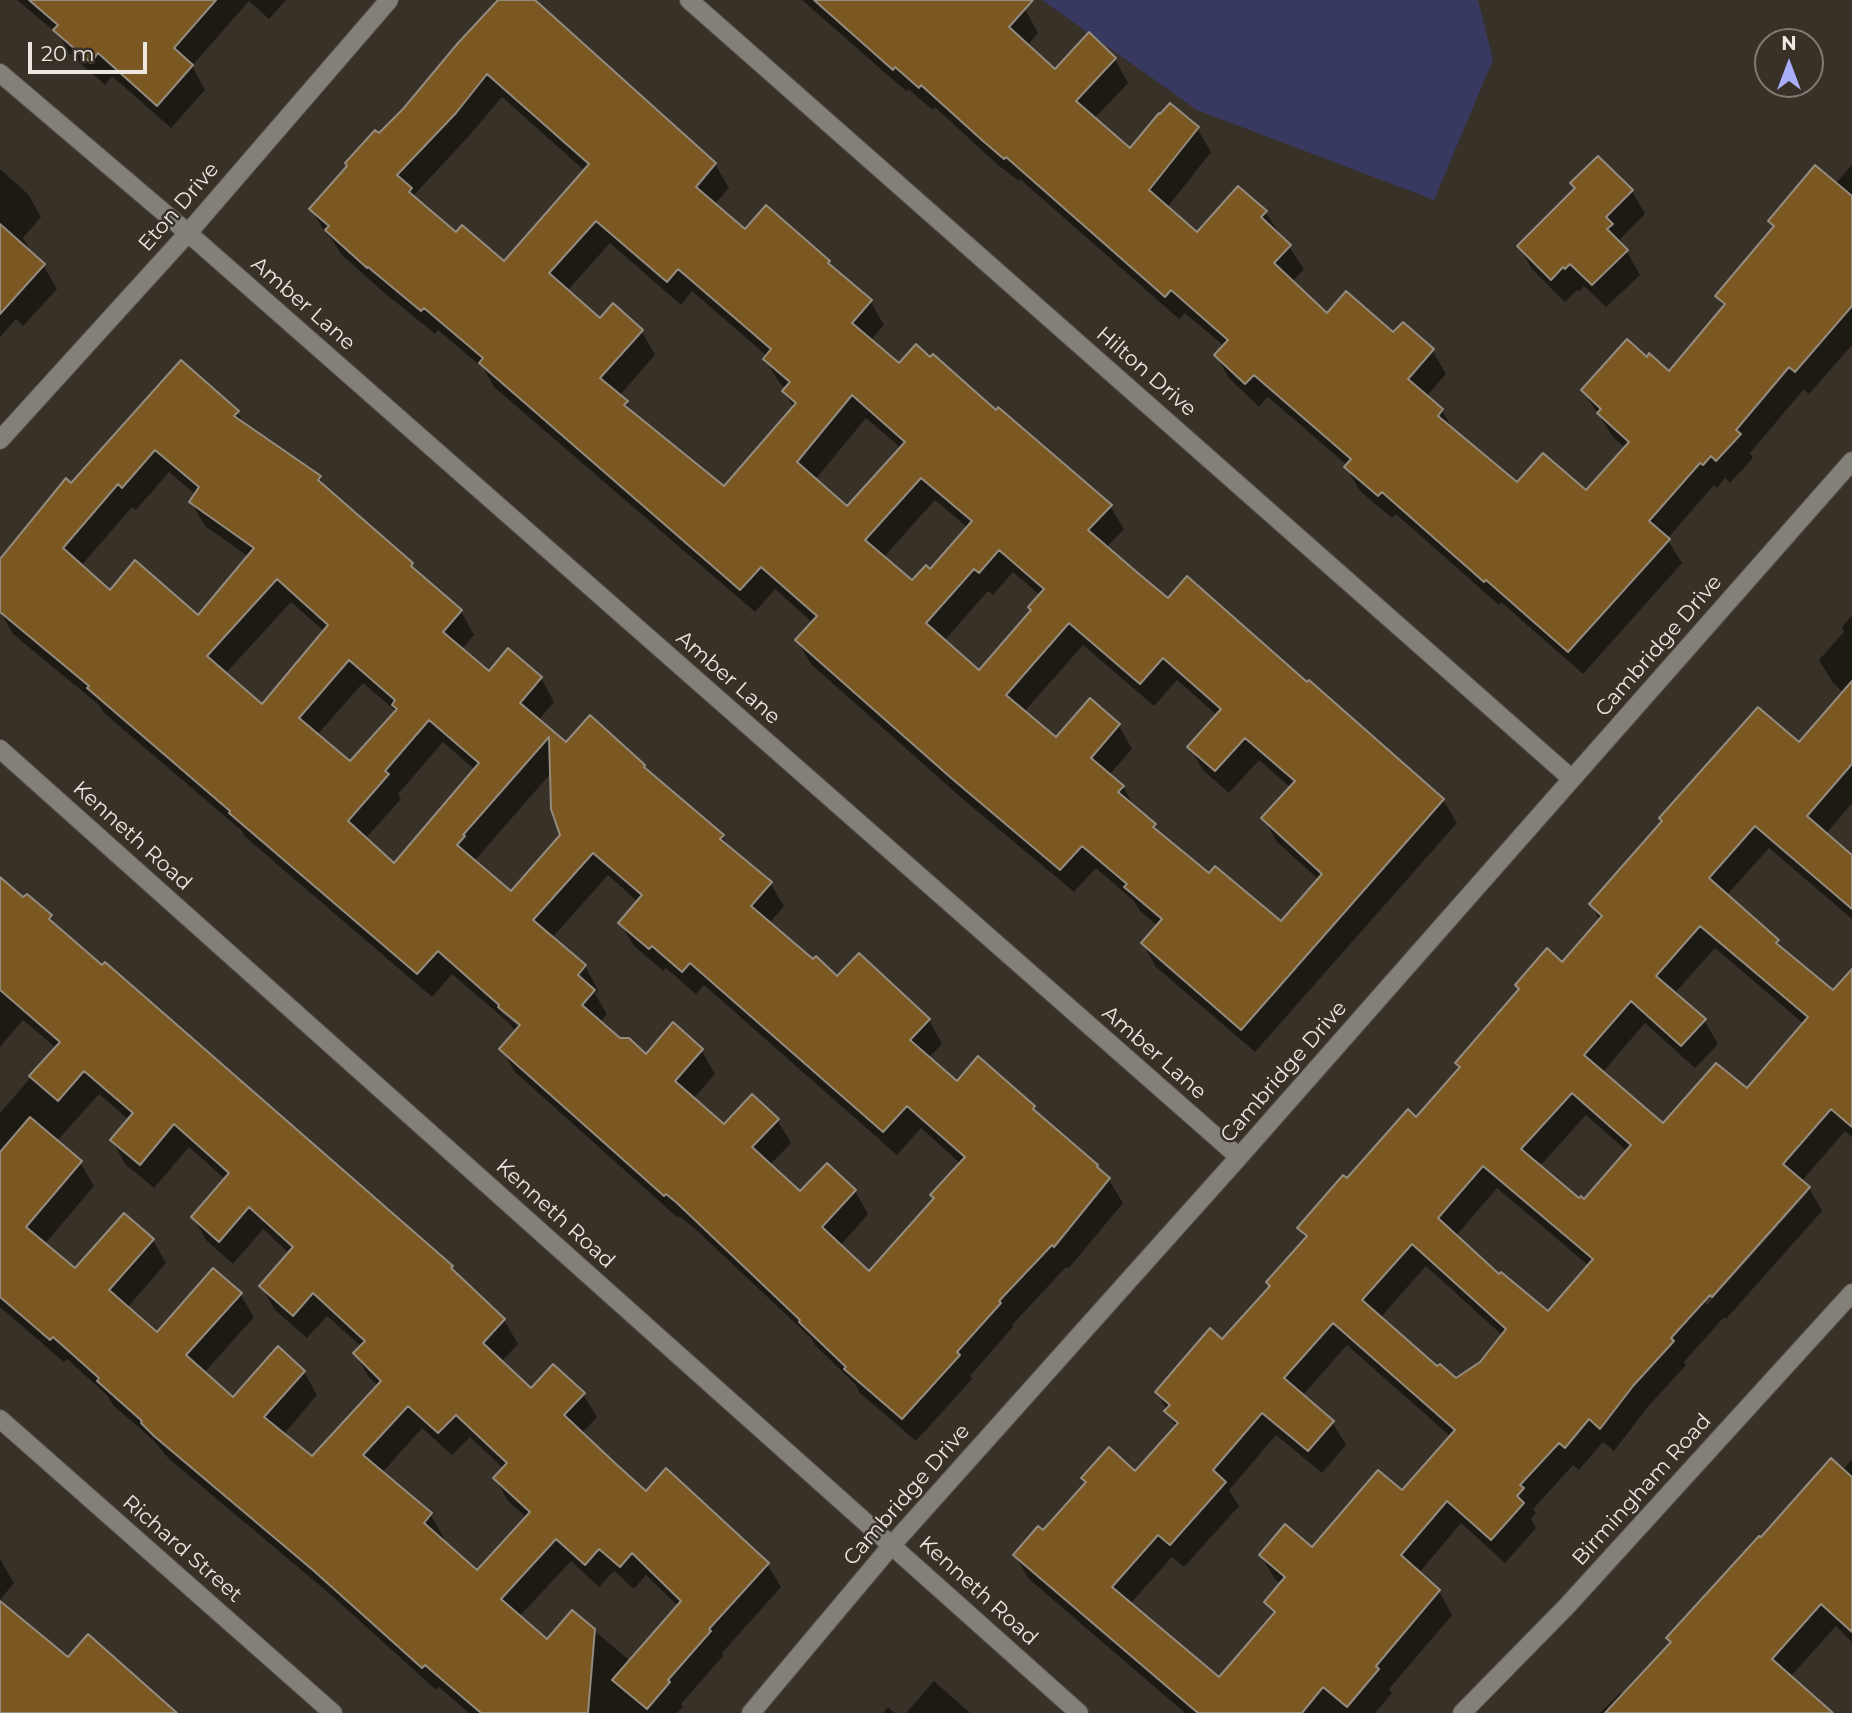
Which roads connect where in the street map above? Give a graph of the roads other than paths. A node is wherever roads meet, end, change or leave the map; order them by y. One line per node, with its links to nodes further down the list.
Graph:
1 (389, 0): 4 (street, Eton Drive)
2 (689, 0): 8 (street, Hilton Drive)
3 (0, 73): 4 (street, Amber Lane)
4 (188, 233): 5 (street, Eton Drive); 9 (street, Amber Lane)
5 (0, 440)
6 (1852, 461): 8 (street, Cambridge Drive)
7 (0, 749): 12 (street, Kenneth Road)
8 (1572, 779): 9 (street, Cambridge Drive)
9 (1239, 1157): 12 (street, Cambridge Drive)
10 (1852, 1293): 16 (street, Birmingham Road)
11 (0, 1419): 13 (street, Richard Street)
12 (892, 1545): 14 (street, Cambridge Drive); 15 (street, Kenneth Road)
13 (333, 1713)
14 (751, 1713)
15 (1079, 1713)
16 (1462, 1713)

